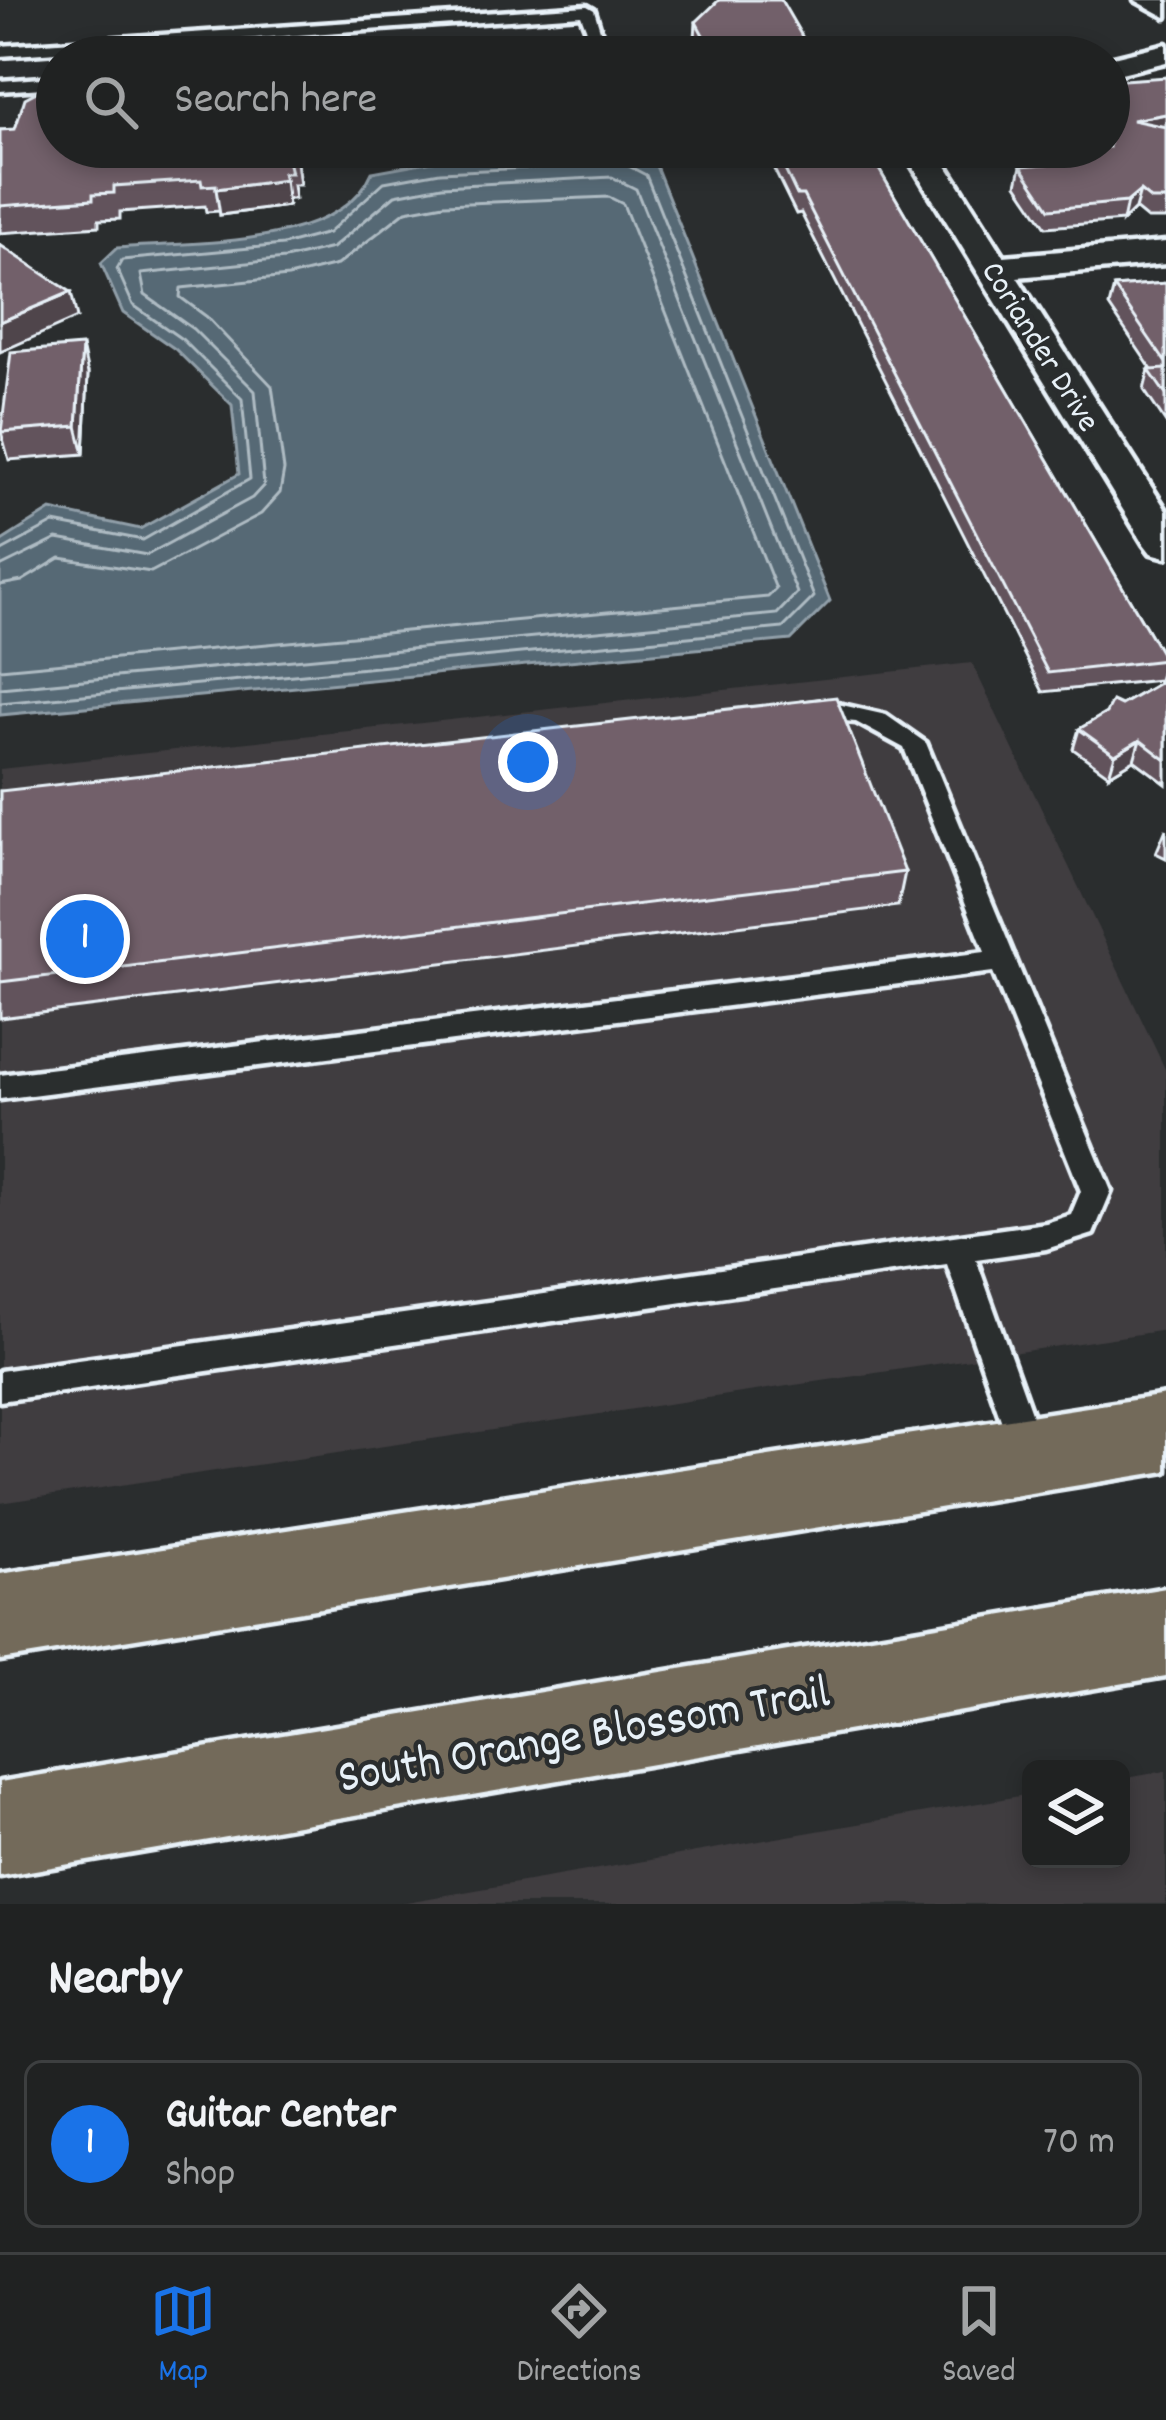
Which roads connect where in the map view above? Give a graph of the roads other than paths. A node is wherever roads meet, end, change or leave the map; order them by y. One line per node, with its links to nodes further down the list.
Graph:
1 (1150, 0): 2 (street)
2 (1166, 8)
3 (215, 36): 4 (lane)
4 (597, 36)
5 (36, 48): 6 (lane)
6 (0, 51)
7 (1166, 53): 8 (street)
8 (1130, 62)
9 (36, 83): 10 (lane)
10 (0, 86)
11 (932, 168): 13 (street, Coriander Drive)
12 (1166, 253): 13 (street)
13 (997, 268): 14 (street, Coriander Drive)
14 (1166, 544)
15 (786, 713): 16 (lane)
16 (1003, 960): 17 (lane); 18 (lane)
17 (0, 1088)
18 (957, 1249): 19 (lane); 21 (lane)
19 (0, 1386)
20 (1166, 1433): 21 (main road)
21 (1029, 1455): 22 (main road)
22 (0, 1617)
23 (1166, 1632): 24 (main road, South Orange Blossom Trail)
24 (0, 1829)

